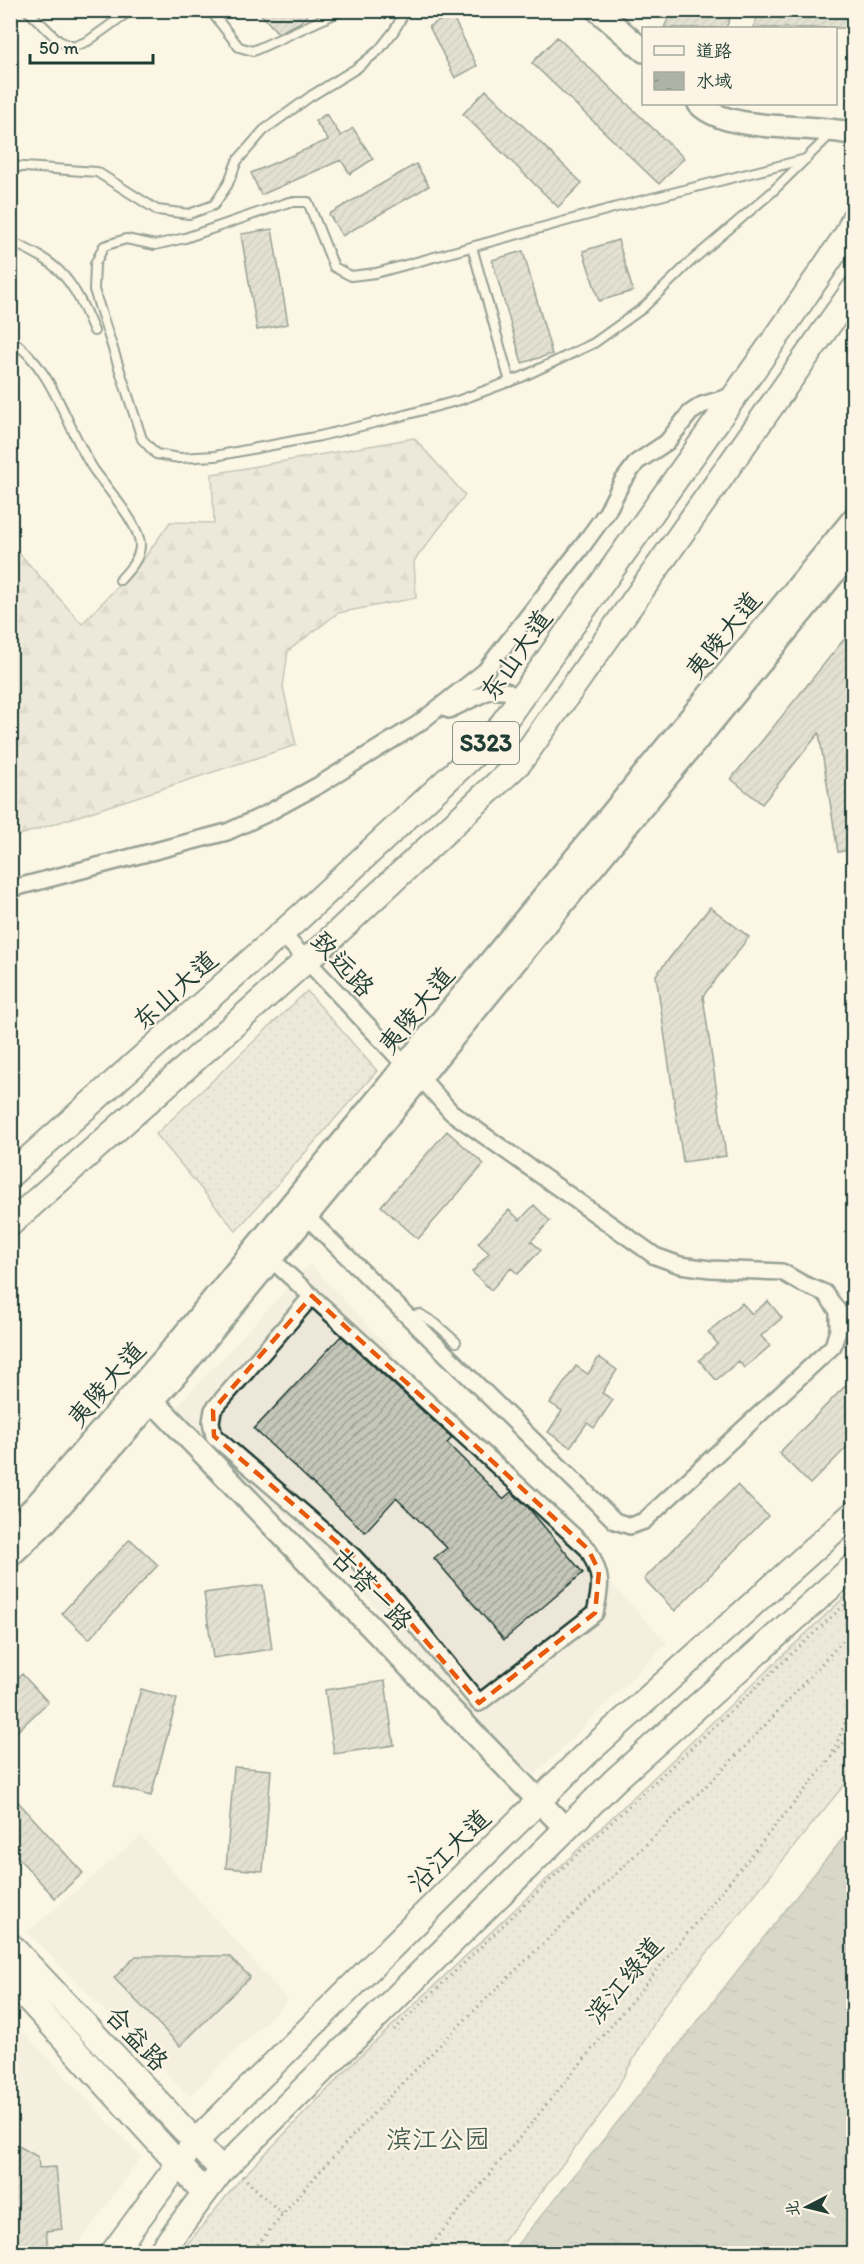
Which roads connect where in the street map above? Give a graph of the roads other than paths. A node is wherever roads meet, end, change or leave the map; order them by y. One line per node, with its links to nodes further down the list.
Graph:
1 (27, 10): 2 (lane)
2 (131, 10)
3 (210, 10): 4 (lane)
4 (343, 10)
5 (406, 10): 11 (lane)
6 (597, 10): 7 (main road)
7 (642, 49)
8 (700, 105): 9 (main road)
9 (845, 131): 10 (lane)
10 (806, 159): 14 (lane); 18 (lane)
11 (10, 166)
12 (854, 218): 19 (main road, 东山大道 / S323)
13 (10, 242): 16 (lane)
14 (472, 247): 18 (lane); 18 (lane)
15 (854, 289): 27 (main road)
16 (94, 331)
17 (10, 339): 22 (lane)
18 (510, 382)
19 (735, 395): 23 (main road, 东山大道 / S323); 24 (street)
20 (854, 518): 28 (main road, 夷陵大道)
21 (854, 549): 28 (main road, 夷陵大道)
22 (120, 580)
23 (520, 699): 24 (street); 26 (main road, 东山大道 / S323)
24 (440, 707): 25 (street)
25 (10, 889)
26 (282, 934): 27 (street, 致远路); 29 (main road, 东山大道 / S323)
27 (306, 960): 28 (street, 致远路); 31 (main road)
28 (413, 1072): 30 (main road, 夷陵大道); 34 (street, 致远路); 36 (main road, 夷陵大道)
29 (10, 1175)
30 (306, 1217): 32 (main road, 夷陵大道); 34 (street, 致远路)
31 (10, 1224)
32 (271, 1259): 33 (street); 36 (main road, 夷陵大道)
33 (312, 1296): 33 (street)
34 (408, 1316): 35 (lane)
35 (456, 1342)
36 (146, 1394): 38 (main road, 夷陵大道); 39 (main road, 夷陵大道); 41 (main road, 古塔一路)
37 (854, 1513): 41 (main road, 沿江大道)
38 (10, 1530)
39 (10, 1556)
40 (854, 1566): 42 (main road)
41 (539, 1801): 42 (main road, 古塔一路); 45 (main road, 沿江大道)
42 (566, 1829): 47 (main road)
43 (10, 1945): 45 (main road, 合益路)
44 (10, 1979): 46 (main road, 合益路)
45 (195, 2142): 46 (main road, 沿江大道); 47 (main road, 合益路)
46 (178, 2164): 48 (main road, 合益路); 49 (main road, 沿江大道)
47 (232, 2172): 48 (main road)
48 (204, 2192): 50 (main road)
49 (112, 2253)
50 (159, 2253)

